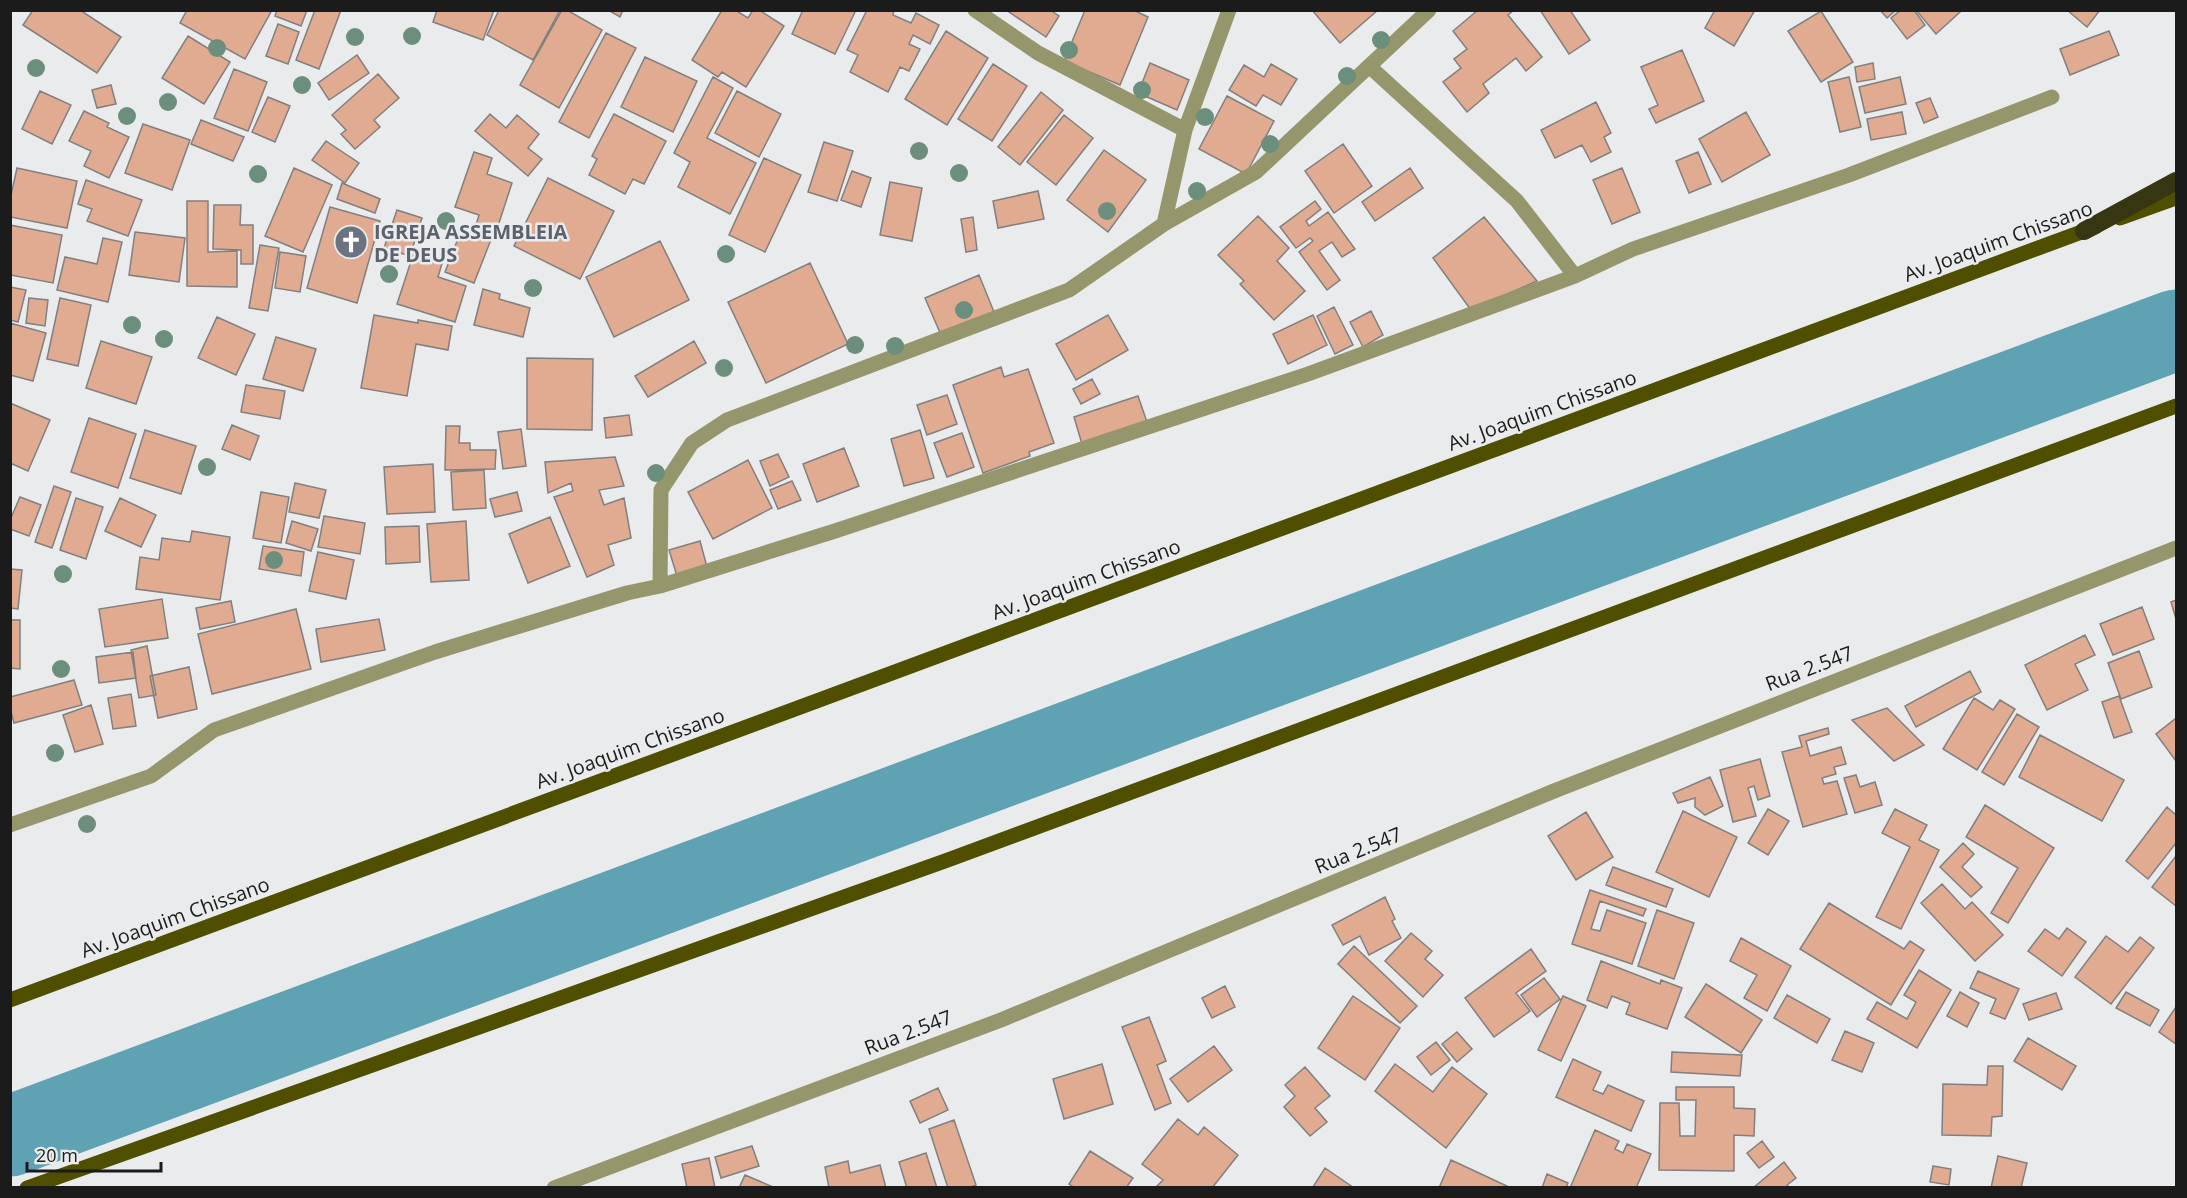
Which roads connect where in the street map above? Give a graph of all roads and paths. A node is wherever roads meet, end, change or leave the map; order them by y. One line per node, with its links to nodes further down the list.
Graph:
1 (975, 10): 6 (street)
2 (1229, 10): 6 (street)
3 (1428, 10): 4 (street)
4 (1369, 66): 9 (street); 11 (street)
5 (2052, 97): 11 (street)
6 (1185, 130): 9 (street)
7 (2176, 181): 10 (highway)
8 (2176, 198): 10 (main road, Av. Joaquim Chissano)
9 (1164, 224): 14 (street)
10 (2085, 231): 16 (main road, Av. Joaquim Chissano)
11 (1575, 276): 14 (street)
12 (2176, 406): 17 (main road)
13 (2176, 548): 18 (street, Rua 2.547)
14 (660, 586): 15 (street)
15 (10, 825)
16 (10, 1000)
17 (27, 1188)
18 (554, 1188)

